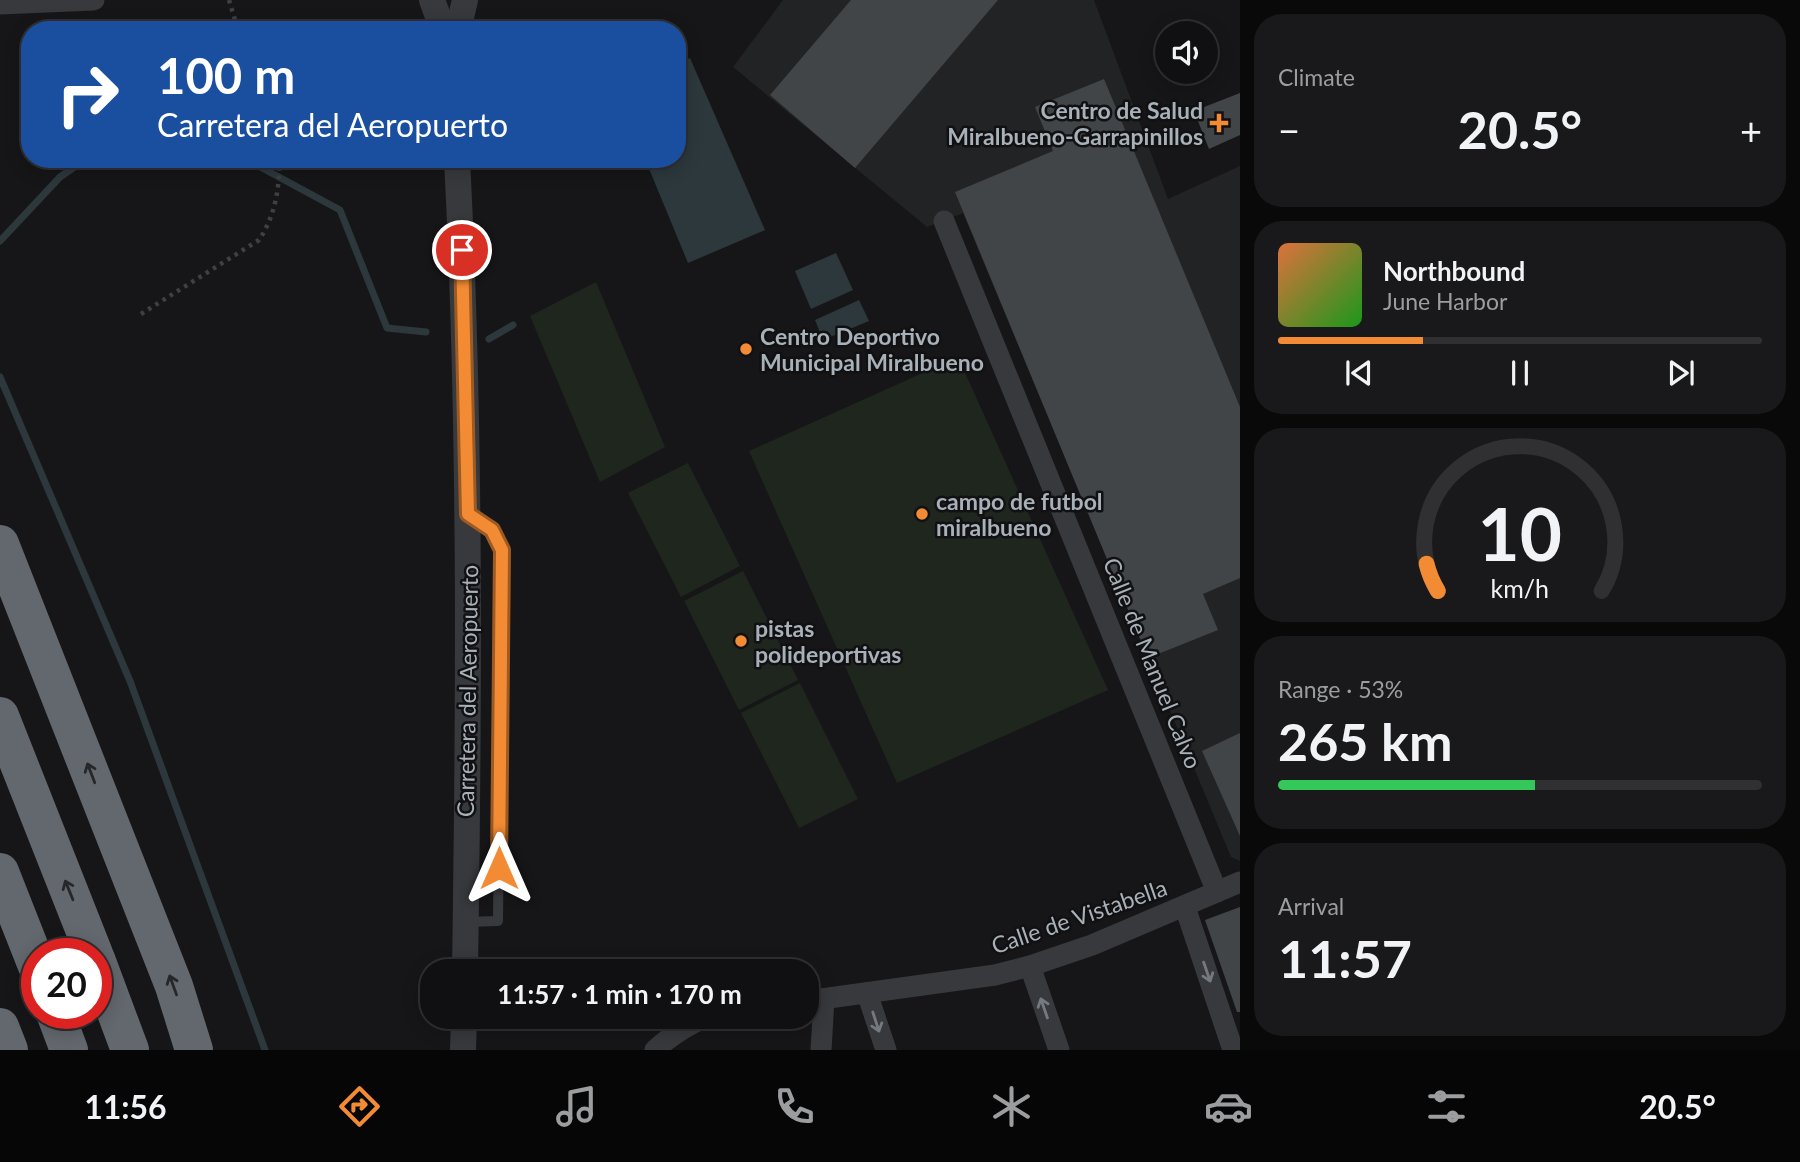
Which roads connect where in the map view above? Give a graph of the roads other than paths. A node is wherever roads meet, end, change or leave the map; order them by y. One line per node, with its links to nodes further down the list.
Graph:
1 (94, 0): 4 (street)
2 (432, 0): 5 (street)
3 (465, 0): 6 (street)
4 (0, 4)
5 (440, 21)
6 (460, 21)
7 (457, 168): 17 (street, Carretera del Aeropuerto)
8 (944, 221): 13 (street, Calle de Manuel Calvo)
9 (0, 544): 30 (highway, one-way to 9)
10 (0, 716): 16 (highway, one-way to 10)
11 (0, 872): 15 (highway)
12 (1240, 883): 13 (street, Calle de Vistabella)
13 (1217, 892): 14 (street, Calle de Vistabella)
14 (1185, 907): 18 (street, Calle de Vistabella); 36 (street, one-way to 36)
15 (26, 938)
16 (88, 938)
17 (465, 959)
18 (1030, 966): 19 (street, Calle de Vistabella); 35 (street, one-way to 18)
19 (867, 993): 20 (street, Calle de Vistabella); 34 (street, one-way to 34)
20 (819, 999)
21 (112, 1002): 29 (highway)
22 (0, 1027): 27 (highway)
23 (61, 1029): 28 (highway)
24 (464, 1029): 31 (street)
25 (683, 1029): 32 (street)
26 (818, 1029): 33 (street)
27 (9, 1050)
28 (69, 1050)
29 (130, 1050)
30 (194, 1050)
31 (464, 1050)
32 (655, 1050)
33 (821, 1050)
34 (886, 1050)
35 (1059, 1050)
36 (1233, 1050)

